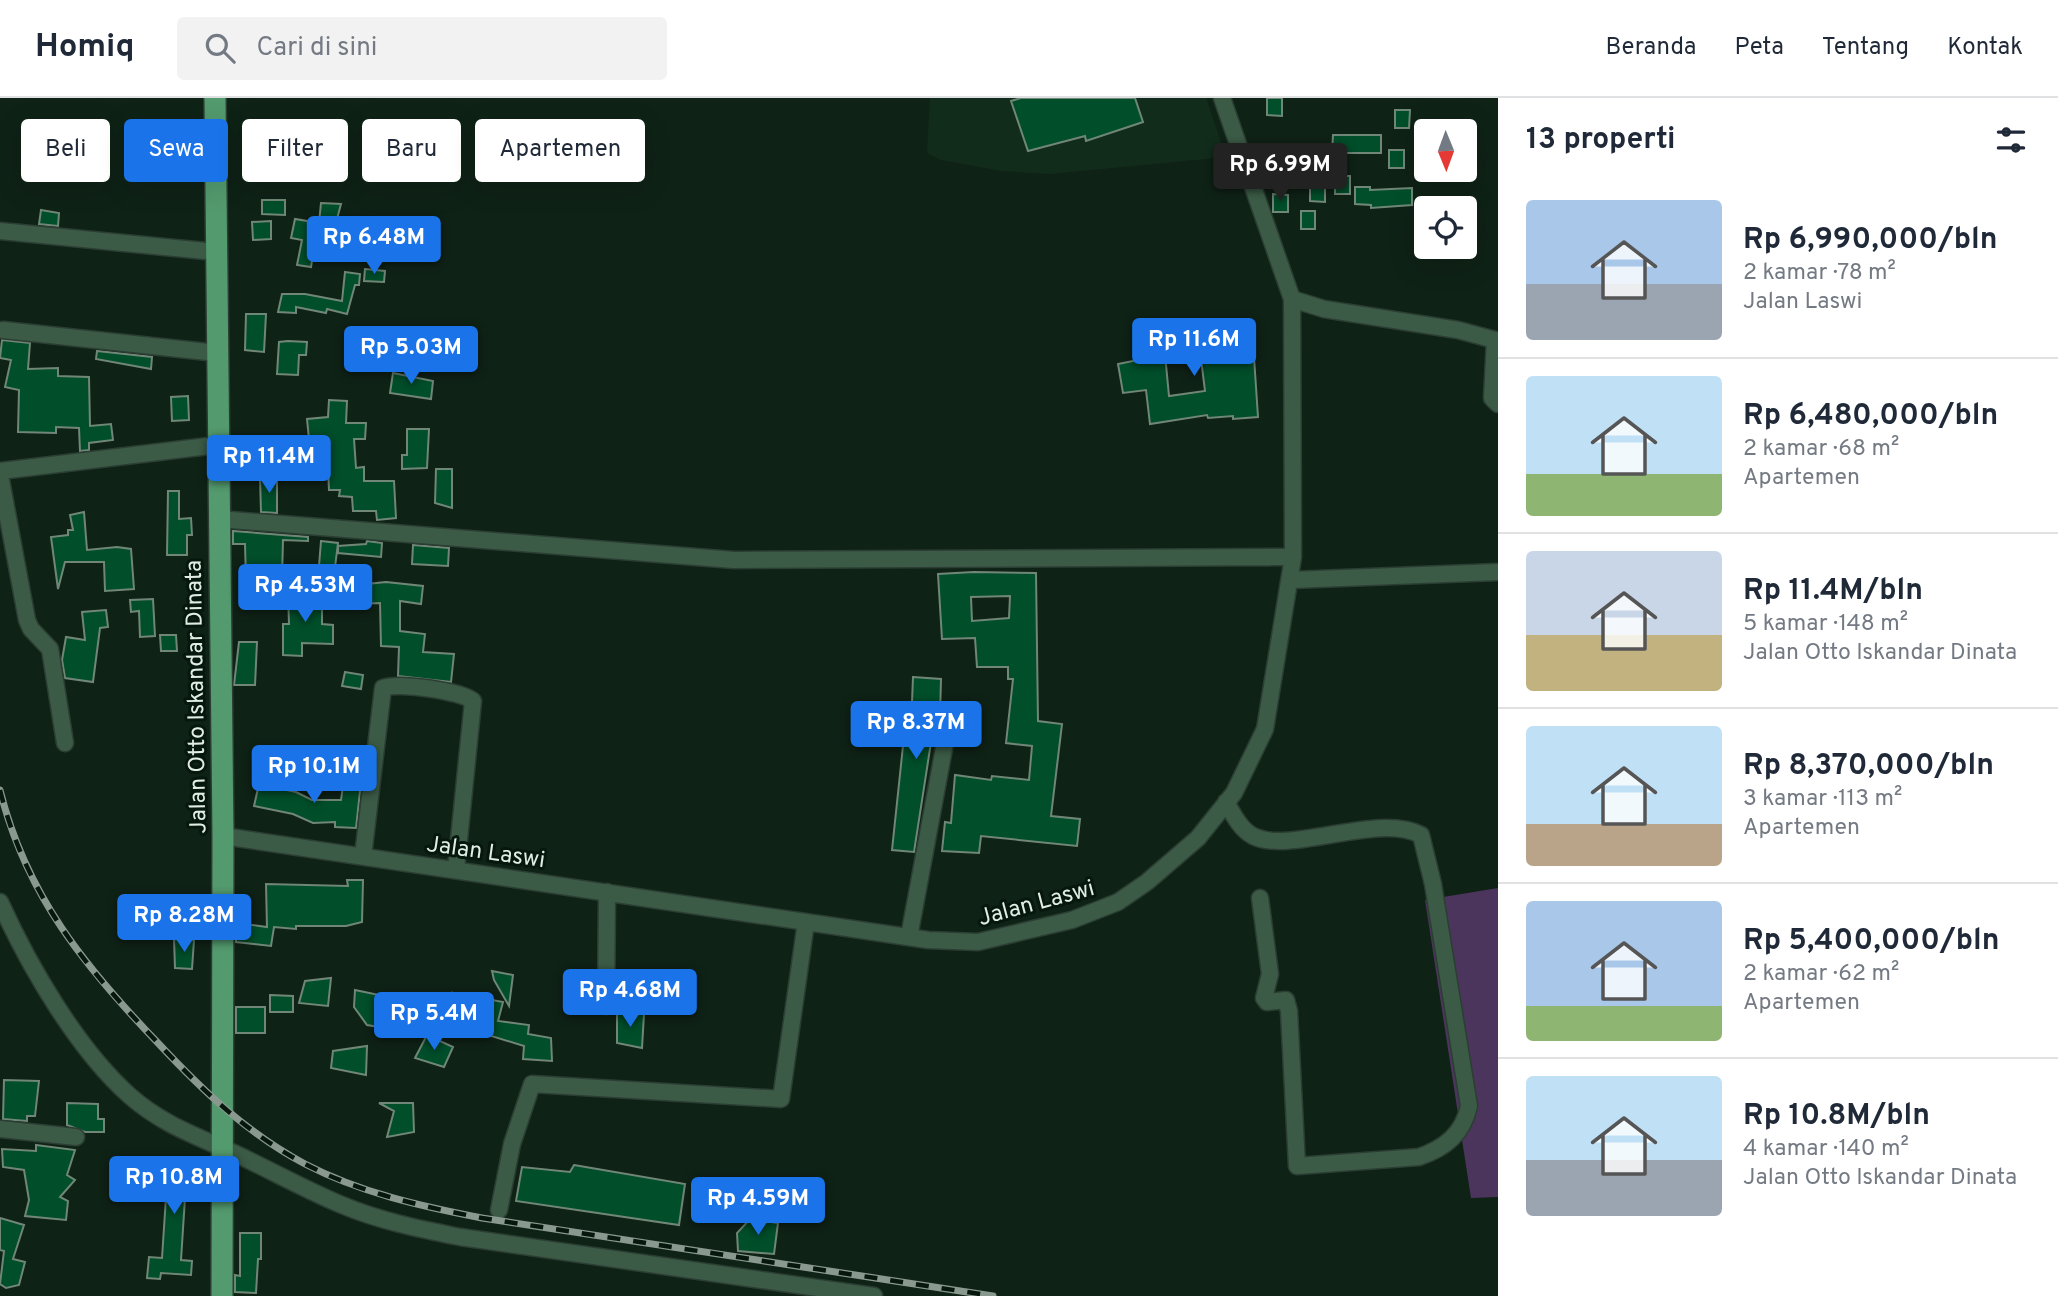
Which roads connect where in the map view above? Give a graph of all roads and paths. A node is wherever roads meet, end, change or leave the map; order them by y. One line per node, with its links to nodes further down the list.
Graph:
1 (215, 98): 4 (main road, Jalan Otto Iskandar Dinata)
2 (1222, 98): 5 (street, Jalan Laswi)
3 (0, 231): 4 (street)
4 (216, 252): 7 (main road, Jalan Otto Iskandar Dinata)
5 (1292, 299): 8 (street); 12 (street, Jalan Laswi)
6 (2, 330): 7 (street)
7 (217, 354): 9 (main road, Jalan Otto Iskandar Dinata)
8 (1498, 404)
9 (217, 445): 10 (street); 11 (main road, Jalan Otto Iskandar Dinata)
10 (0, 473): 16 (street)
11 (219, 519): 12 (street); 18 (main road, Jalan Otto Iskandar Dinata)
12 (1293, 557): 14 (street, Jalan Laswi)
13 (1498, 572): 14 (street)
14 (1291, 580): 17 (street, Jalan Laswi)
15 (950, 716): 25 (street)
16 (65, 743)
17 (1226, 802): 22 (street); 25 (street, Jalan Laswi)
18 (223, 836): 19 (street, Jalan Laswi); 29 (main road, Jalan Otto Iskandar Dinata)
19 (363, 856): 20 (street, Jalan Laswi); 20 (street)
20 (456, 869): 21 (street, Jalan Laswi)
21 (607, 892): 24 (street, Jalan Laswi); 26 (street)
22 (1261, 898)
23 (0, 902): 29 (street)
24 (806, 922): 25 (street, Jalan Laswi); 30 (street)
25 (909, 937)
26 (606, 1006)
27 (0, 1129): 28 (street)
28 (76, 1137)
29 (220, 1147): 31 (street); 32 (main road, Jalan Otto Iskandar Dinata)
30 (499, 1210)
31 (855, 1295): 33 (street)
32 (222, 1296)
33 (874, 1296)

